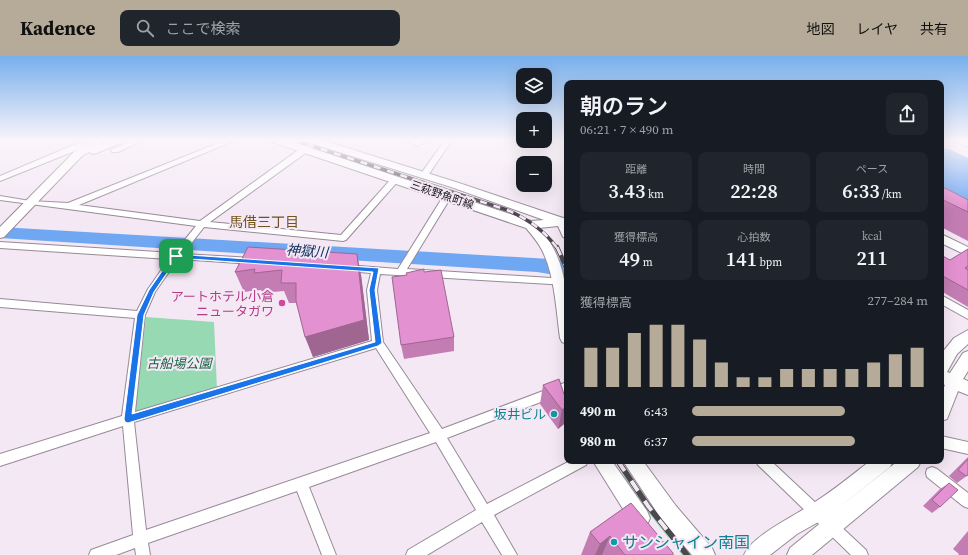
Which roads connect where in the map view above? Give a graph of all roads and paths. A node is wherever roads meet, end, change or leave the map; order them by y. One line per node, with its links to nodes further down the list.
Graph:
1 (36, 163): 9 (street)
2 (176, 163): 14 (street)
3 (285, 163): 17 (street)
4 (346, 163): 10 (street, 三萩野魚町線)
5 (384, 163): 8 (street, 三萩野魚町線)
6 (433, 163): 8 (street)
7 (70, 164): 13 (street)
8 (424, 176): 15 (street, 三萩野魚町線)
9 (0, 179)
10 (395, 180): 11 (street, 三萩野魚町線); 17 (street)
11 (447, 197): 18 (street, 三萩野魚町線); 27 (street)
12 (0, 198): 13 (street)
13 (30, 203): 14 (street); 19 (street)
14 (71, 206): 17 (street)
15 (564, 221)
16 (564, 221): 18 (street, 三萩野魚町線)
17 (202, 224): 23 (street)
18 (530, 225): 28 (street)
19 (0, 234)
20 (944, 240): 22 (street)
21 (0, 245): 23 (street)
22 (968, 252)
23 (176, 256): 24 (street); 32 (street)
24 (261, 262)
25 (338, 267): 26 (street)
26 (376, 270): 27 (street); 35 (street)
27 (401, 271): 28 (street)
28 (563, 282): 29 (street)
29 (564, 296)
30 (944, 301): 33 (street)
31 (0, 303): 32 (street)
32 (140, 315): 41 (street)
33 (968, 315)
34 (968, 336): 37 (street)
35 (378, 343): 41 (street); 42 (street)
36 (968, 356): 38 (street)
37 (944, 363)
38 (954, 382): 40 (street)
39 (564, 389): 42 (street)
40 (944, 407)
41 (128, 419): 45 (street); 59 (street)
42 (439, 436): 53 (street); 56 (street)
43 (944, 443): 44 (street)
44 (968, 448)
45 (0, 460)
46 (576, 464): 56 (street)
47 (604, 464): 58 (street)
48 (634, 464): 65 (street)
49 (765, 464): 55 (street)
50 (880, 464): 55 (street)
51 (908, 464): 57 (street)
52 (932, 474): 54 (street)
53 (301, 483): 59 (street); 62 (street)
54 (968, 501)
55 (816, 512): 57 (street); 66 (street)
56 (484, 514): 63 (street); 64 (street)
57 (831, 527): 67 (street); 68 (street)
58 (651, 532)
59 (140, 539): 60 (street); 61 (street)
60 (96, 555)
61 (143, 555)
62 (329, 555)
63 (413, 555)
64 (510, 555)
65 (706, 555)
66 (754, 555)
67 (798, 555)
68 (861, 555)

